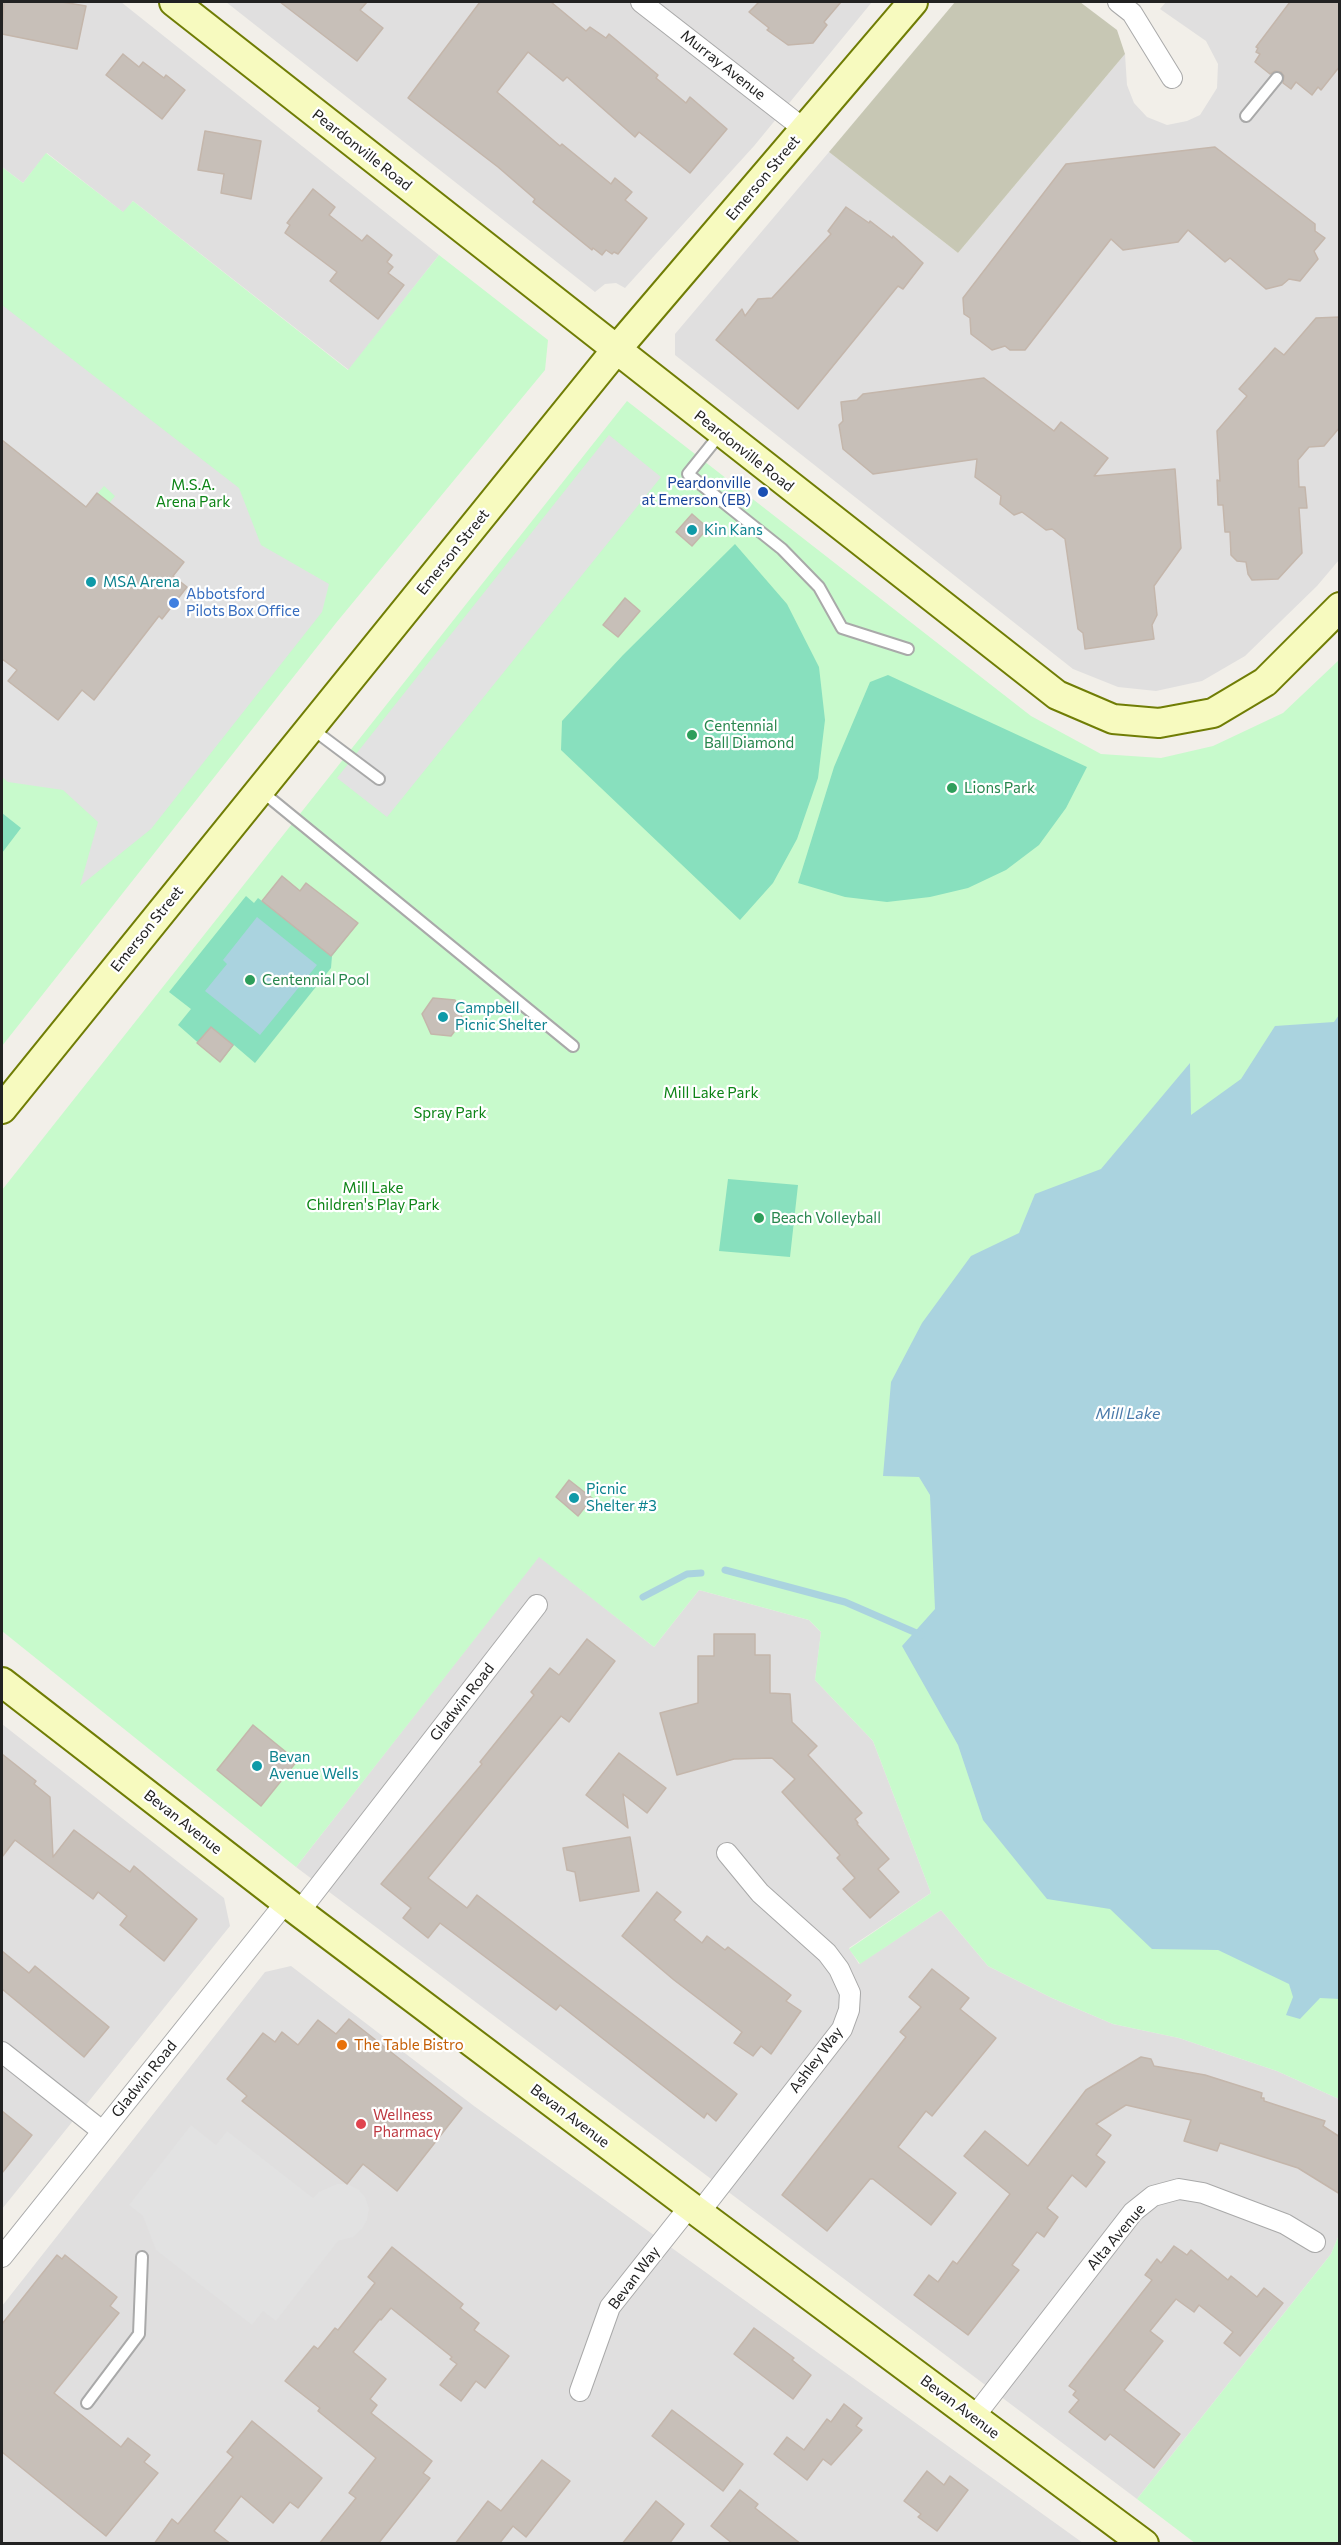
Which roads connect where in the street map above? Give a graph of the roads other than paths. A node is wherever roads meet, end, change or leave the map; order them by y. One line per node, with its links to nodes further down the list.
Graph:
1 (174, 2): 9 (main road, Peardonville Road)
2 (641, 2): 8 (street, Murray Avenue)
3 (913, 2): 8 (main road, Emerson Street)
4 (1118, 2): 5 (street)
5 (1172, 78)
6 (1277, 78): 7 (lane)
7 (1246, 116)
8 (804, 129): 9 (main road, Emerson Street)
9 (616, 350): 10 (main road, Peardonville Road); 13 (main road, Emerson Street)
10 (721, 433): 11 (main road, Peardonville Road); 12 (lane)
11 (1340, 607)
12 (908, 649)
13 (310, 728): 14 (lane); 15 (main road, Emerson Street)
14 (379, 779)
15 (260, 790): 16 (lane); 17 (main road, Emerson Street)
16 (573, 1046)
17 (2, 1109)
18 (537, 1605): 21 (street, Gladwin Road)
19 (2, 1682): 21 (main road, Bevan Avenue)
20 (727, 1853): 24 (street, Ashley Way)
21 (292, 1907): 23 (street, Gladwin Road); 24 (main road, Bevan Avenue)
22 (2, 2052): 23 (street)
23 (102, 2131): 26 (street, Gladwin Road)
24 (694, 2210): 28 (street, Bevan Way); 30 (main road, Bevan Avenue)
25 (1315, 2242): 30 (street, Alta Avenue)
26 (2, 2257)
27 (142, 2257): 29 (lane)
28 (580, 2391)
29 (87, 2403)
30 (974, 2418): 31 (main road, Bevan Avenue)
31 (1144, 2544)

